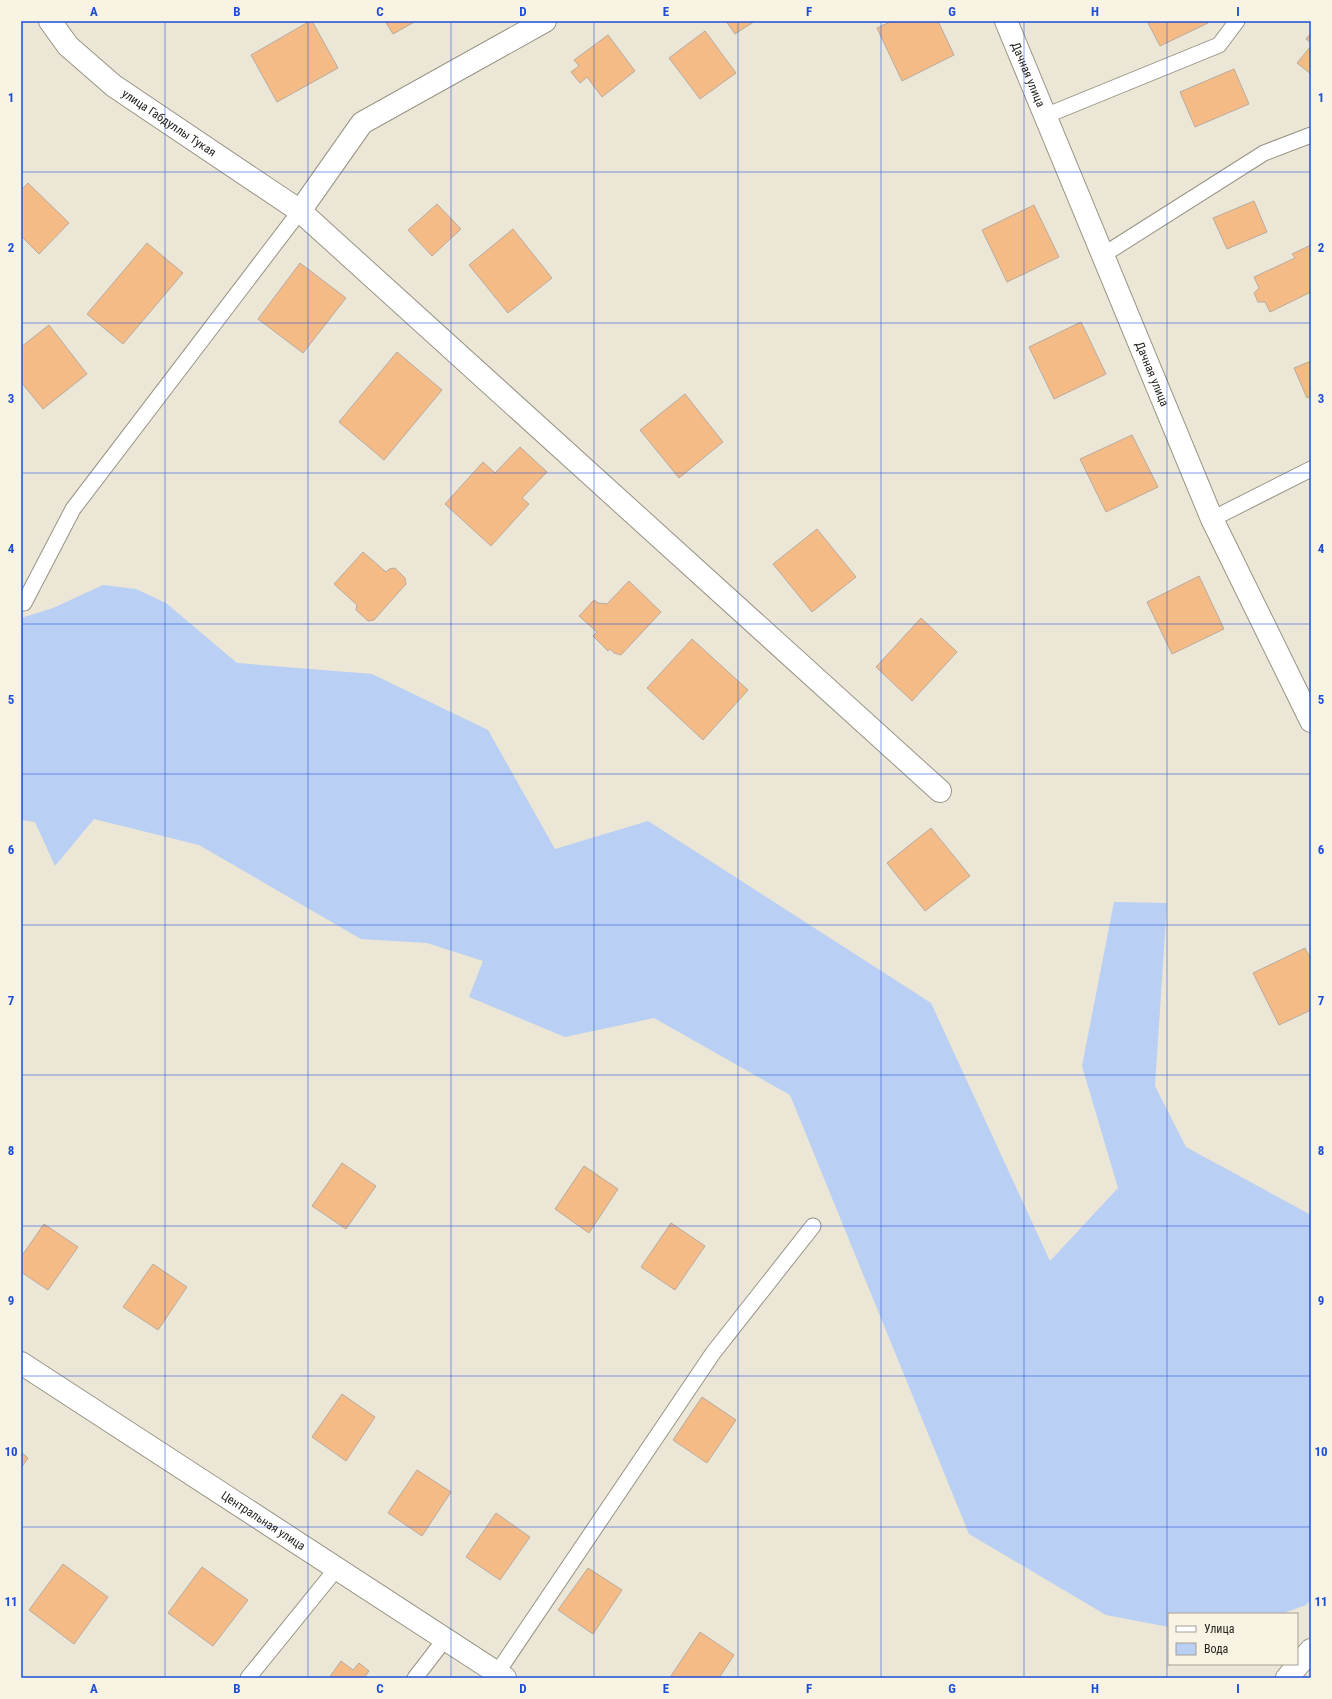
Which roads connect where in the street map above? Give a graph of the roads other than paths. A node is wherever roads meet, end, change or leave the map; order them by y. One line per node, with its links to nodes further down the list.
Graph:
1 (50, 21): 7 (street, улица Габдуллы Тукая)
2 (545, 21): 7 (street)
3 (1006, 21): 5 (street, Дачная улица)
4 (1237, 21): 5 (lane)
5 (1045, 116): 8 (street, Дачная улица)
6 (1311, 135): 8 (lane)
7 (300, 211): 11 (lane); 13 (street, улица Габдуллы Тукая)
8 (1103, 255): 10 (street, Дачная улица)
9 (1311, 469): 10 (lane)
10 (1212, 519): 12 (street, Дачная улица)
11 (24, 603)
12 (1311, 721)
13 (940, 791)
14 (813, 1226): 21 (lane)
15 (21, 1363): 16 (street, Центральная улица)
16 (337, 1568): 17 (street, Центральная улица); 22 (lane)
17 (445, 1639): 21 (street, Центральная улица); 23 (lane)
18 (1311, 1650): 19 (street)
19 (1298, 1665)
20 (1298, 1665): 24 (street)
21 (501, 1675)
22 (248, 1678)
23 (415, 1678)
24 (1286, 1678)

